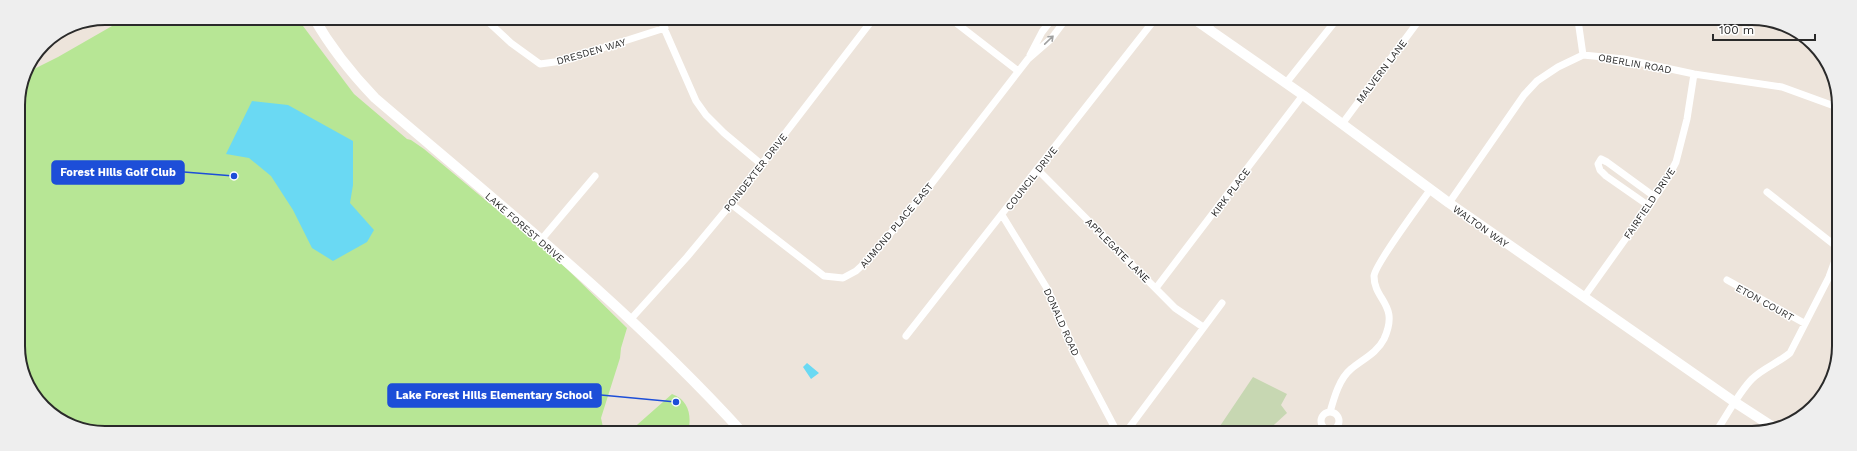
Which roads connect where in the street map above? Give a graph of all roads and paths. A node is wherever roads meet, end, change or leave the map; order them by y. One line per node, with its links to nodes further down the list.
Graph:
1 (318, 25): 34 (main road, LAKE FOREST DRIVE)
2 (492, 25): 14 (street, DRESDEN WAY)
3 (663, 25): 14 (street)
4 (868, 25): 24 (street, POINDEXTER DRIVE)
5 (959, 25): 18 (street)
6 (1047, 25): 17 (street, AUMOND PLACE EAST)
7 (1062, 25): 17 (street, AUMOND PLACE EAST, one-way to 7)
8 (1150, 25): 25 (street, COUNCIL DRIVE)
9 (1202, 25): 15 (main road, WALTON WAY)
10 (1210, 25): 15 (street)
11 (1331, 25): 20 (street)
12 (1416, 25): 23 (street, MALVERN LANE)
13 (1579, 25): 16 (street)
14 (665, 28): 24 (street)
15 (1208, 29): 20 (main road, WALTON WAY)
16 (1583, 55): 19 (street, OBERLIN ROAD); 30 (street)
17 (1028, 59): 18 (street, AUMOND PLACE EAST)
18 (1018, 71): 31 (street, AUMOND PLACE EAST)
19 (1694, 74): 22 (street, OBERLIN ROAD); 29 (street, FAIRFIELD DRIVE)
20 (1286, 83): 21 (main road, WALTON WAY)
21 (1303, 95): 23 (main road, WALTON WAY); 38 (street, KIRK PLACE)
22 (1832, 105)
23 (1342, 124): 27 (main road, WALTON WAY)
24 (761, 164): 31 (street, POINDEXTER DRIVE)
25 (1037, 169): 33 (street, COUNCIL DRIVE); 38 (street, APPLEGATE LANE)
26 (595, 176): 34 (street)
27 (1430, 190): 30 (main road, WALTON WAY); 46 (street)
28 (1767, 192): 35 (street)
29 (1656, 196): 32 (street, FAIRFIELD DRIVE); 32 (street)
30 (1449, 203): 39 (main road, WALTON WAY)
31 (731, 204): 41 (street, POINDEXTER DRIVE)
32 (1649, 206): 39 (street, FAIRFIELD DRIVE)
33 (1002, 215): 44 (street, COUNCIL DRIVE); 49 (street, DONALD ROAD)
34 (541, 240): 41 (main road, LAKE FOREST DRIVE)
35 (1832, 243)
36 (1832, 269): 42 (street)
37 (1727, 280): 42 (street, ETON COURT)
38 (1156, 288): 43 (street, APPLEGATE LANE)
39 (1584, 297): 45 (main road, WALTON WAY)
40 (1222, 303): 43 (street)
41 (630, 320): 48 (main road, LAKE FOREST DRIVE)
42 (1804, 323): 45 (street)
43 (1203, 327): 50 (street)
44 (906, 336)
45 (1736, 403): 47 (main road, WALTON WAY); 51 (street)
46 (1330, 412)
47 (1769, 424)
48 (736, 426)
49 (1114, 426)
50 (1130, 426)
51 (1720, 426)

